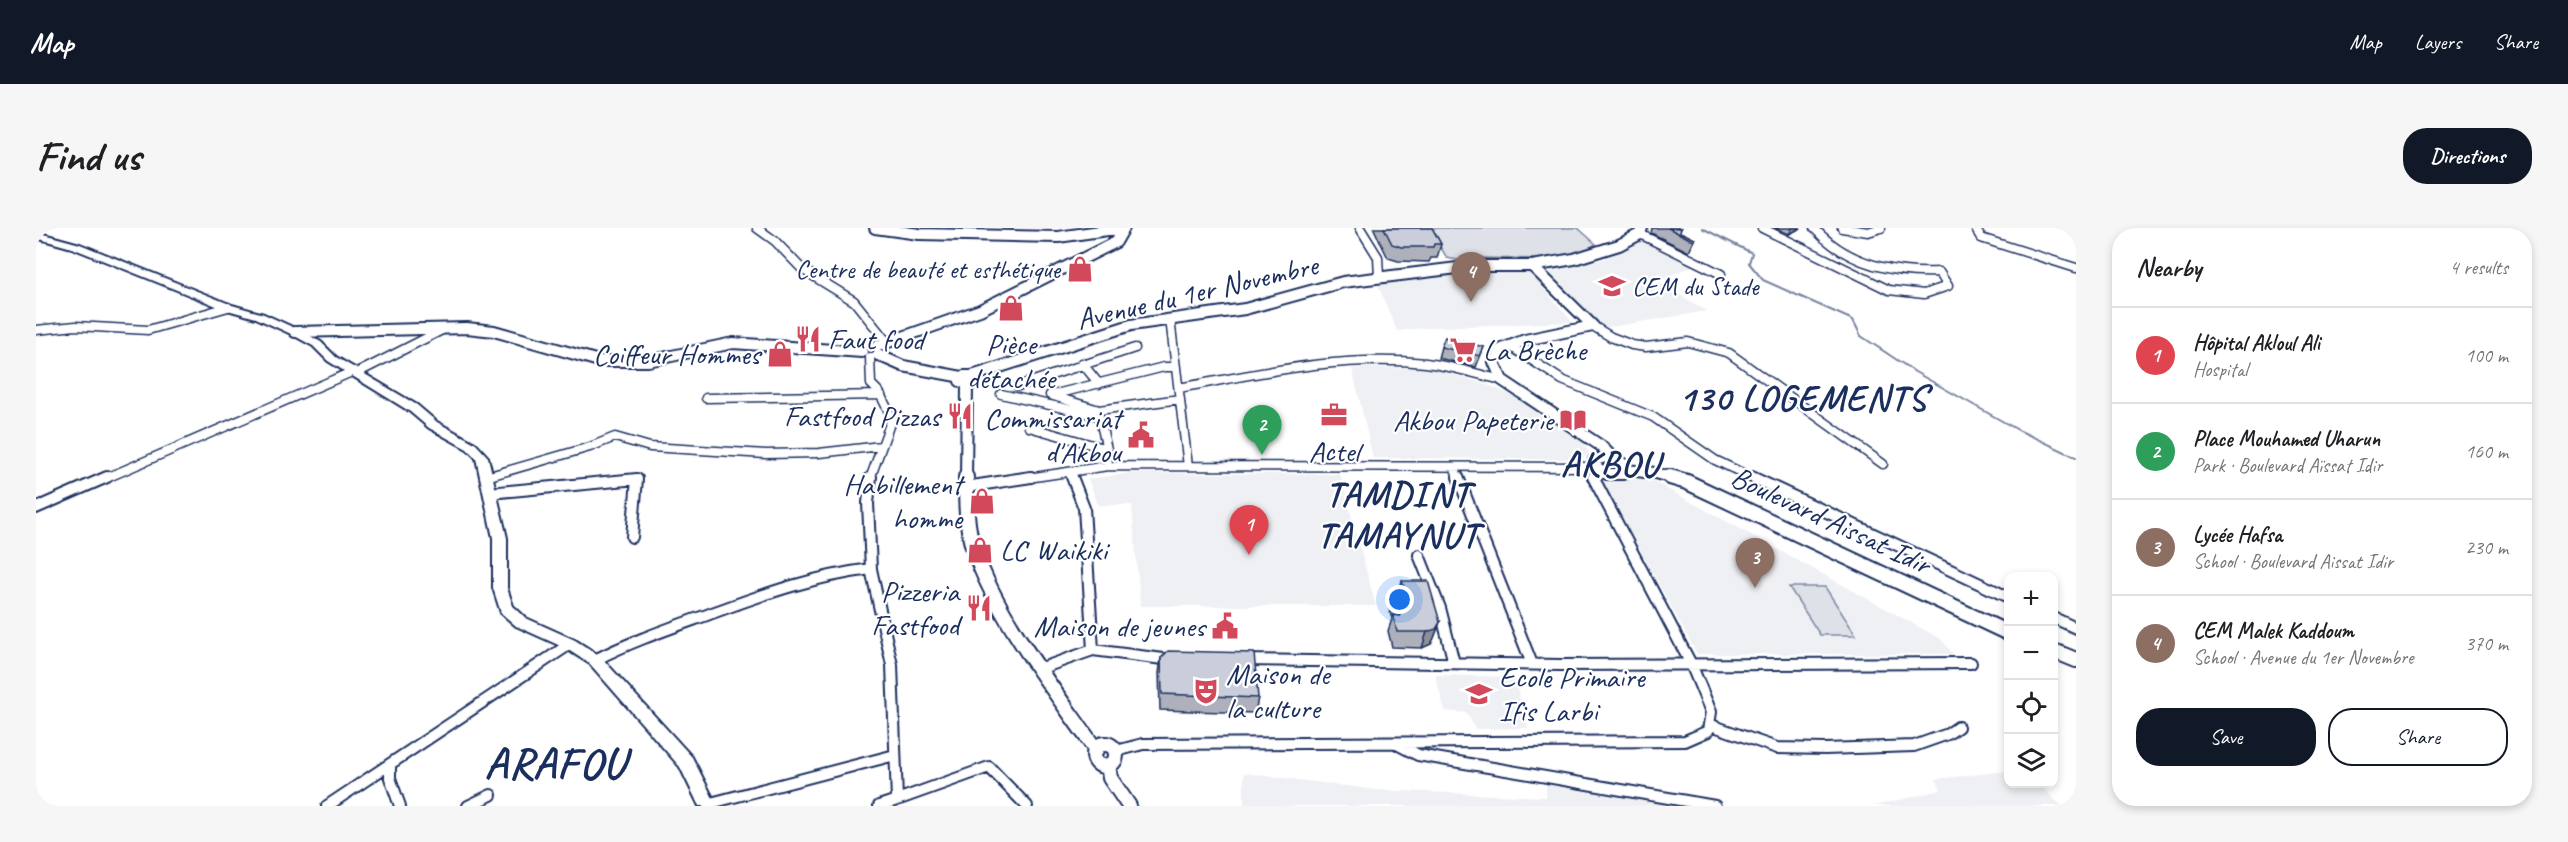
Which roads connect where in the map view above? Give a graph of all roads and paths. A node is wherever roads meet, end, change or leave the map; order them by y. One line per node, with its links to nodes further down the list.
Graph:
1 (875, 228): 2 (street)
2 (1123, 228): 24 (street)
3 (1360, 228): 15 (street)
4 (1762, 228): 5 (street)
5 (1814, 228)
6 (1842, 228): 7 (street)
7 (1881, 228)
8 (1975, 228): 13 (street)
9 (760, 229): 24 (street)
10 (1641, 231): 12 (street, Avenue du 1er Novembre); 14 (street)
11 (36, 235): 16 (main road)
12 (1532, 266): 15 (street, Avenue du 1er Novembre); 18 (street)
13 (2076, 268)
14 (1721, 274)
15 (1379, 277): 17 (street, Avenue du 1er Novembre)
16 (228, 307): 20 (street); 21 (main road)
17 (1170, 319): 26 (street); 28 (street, Avenue du 1er Novembre)
18 (1593, 326): 22 (street); 41 (street)
19 (446, 328): 21 (street); 24 (street); 27 (street)
20 (36, 330)
21 (295, 332): 27 (main road)
22 (1510, 346): 29 (street); 55 (street)
23 (1135, 348): 25 (street)
24 (875, 350): 28 (street); 34 (street)
25 (1082, 363): 30 (street); 31 (street)
26 (1176, 367): 30 (street); 32 (street)
27 (356, 372): 48 (main road); 51 (street)
28 (967, 379): 49 (street)
29 (1502, 380): 32 (street); 40 (street)
30 (1099, 384): 36 (street)
31 (1018, 386)
32 (1179, 388): 36 (street)
33 (1001, 394): 39 (street)
34 (881, 395): 35 (street); 38 (street)
35 (706, 398)
36 (1180, 399): 43 (street)
37 (1029, 427): 39 (street)
38 (881, 446): 48 (street); 54 (street)
39 (1107, 449): 42 (street)
40 (1611, 456): 45 (street); 46 (street)
41 (1883, 464)
42 (1108, 466): 43 (street); 47 (street)
43 (1188, 466): 44 (street)
44 (1454, 468): 45 (street); 68 (street)
45 (1599, 470): 46 (street, Boulevard Aissat Idir); 69 (street)
46 (1626, 470): 58 (street, Boulevard Aissat Idir)
47 (1070, 472): 49 (street); 60 (street)
48 (486, 477): 50 (main road)
49 (966, 487): 70 (street)
50 (489, 494): 52 (street); 59 (main road)
51 (36, 508)
52 (632, 537)
53 (1419, 555): 66 (street)
54 (871, 569): 62 (street); 76 (street)
55 (2004, 595)
56 (2058, 620): 57 (street)
57 (2076, 628)
58 (2004, 631)
59 (570, 644): 62 (main road); 78 (street)
60 (1093, 650): 63 (street); 70 (street)
61 (2058, 653): 65 (street)
62 (595, 660): 81 (main road)
63 (1182, 660)
64 (1230, 660): 66 (street)
65 (2076, 660)
66 (1454, 663): 68 (street)
67 (1971, 663): 69 (street)
68 (1532, 664): 69 (street)
69 (1691, 664): 71 (street)
70 (1039, 669): 74 (street)
71 (1711, 725): 72 (street); 73 (street)
72 (1958, 727)
73 (1396, 743): 75 (street); 88 (street)
74 (1096, 750): 75 (street); 77 (street)
75 (1116, 751): 77 (street)
76 (895, 755): 80 (street); 81 (street)
77 (1108, 765): 87 (street)
78 (390, 767): 82 (street); 83 (street)
79 (491, 795): 84 (street)
80 (897, 800): 85 (street); 86 (street)
81 (707, 805)
82 (327, 806)
83 (400, 806)
84 (468, 806)
85 (879, 806)
86 (1027, 806)
87 (1129, 806)
88 (1715, 806)

